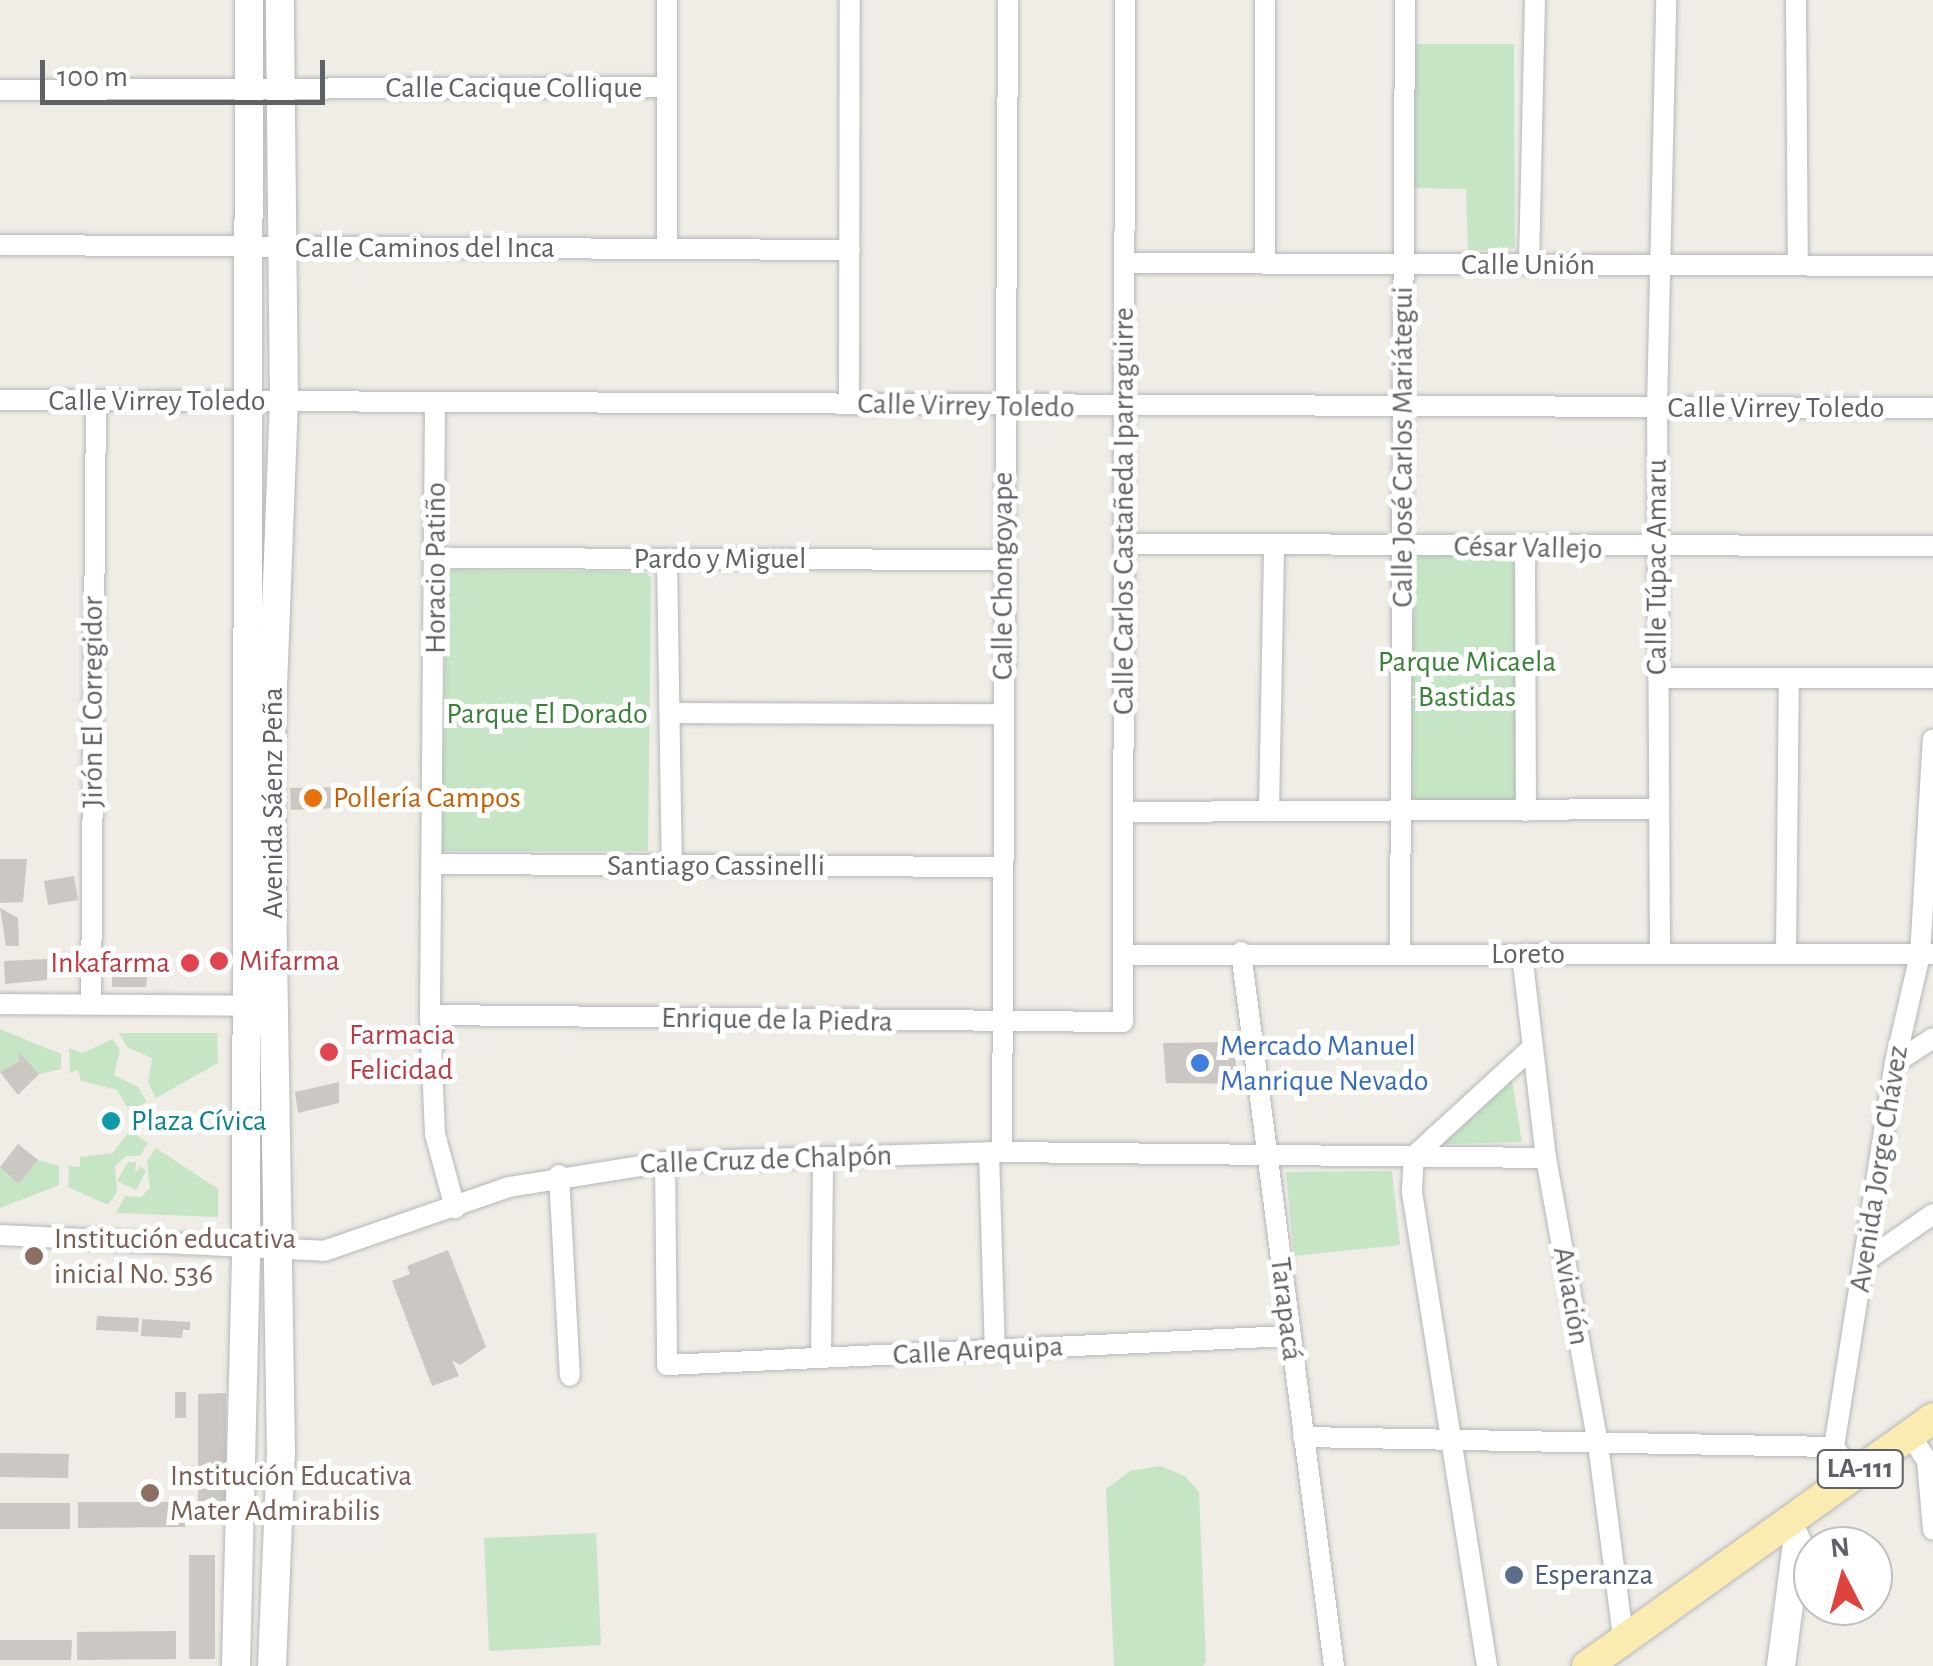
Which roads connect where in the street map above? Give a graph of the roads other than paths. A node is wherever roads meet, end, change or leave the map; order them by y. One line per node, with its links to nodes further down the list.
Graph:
1 (250, 0): 13 (street, Avenida Sáenz Peña)
2 (280, 0): 14 (street, Avenida Sáenz Peña)
3 (667, 0): 12 (street)
4 (850, 0): 20 (street)
5 (1008, 0): 34 (street, Calle Chongoyape)
6 (1125, 0): 21 (street, Calle Carlos Castañeda Iparraguirre)
7 (1265, 0): 22 (street)
8 (1405, 0): 23 (street, Calle José Carlos Mariátegui)
9 (1535, 0): 24 (street)
10 (1666, 0): 25 (street, Calle Túpac Amaru)
11 (1796, 0): 26 (street)
12 (667, 87): 14 (street, Calle Cacique Collique); 19 (street)
13 (248, 89): 14 (street, Calle Cacique Collique); 15 (street, Calle Cacique Collique); 17 (street, Avenida Sáenz Peña)
14 (280, 89): 18 (street, Avenida Sáenz Peña)
15 (0, 90)
16 (0, 245): 17 (street, Calle Caminos del Inca)
17 (250, 246): 18 (street, Calle Caminos del Inca); 30 (street, Avenida Sáenz Peña)
18 (281, 247): 19 (street, Calle Caminos del Inca); 31 (street, Avenida Sáenz Peña)
19 (667, 249): 20 (street, Calle Caminos del Inca)
20 (850, 250): 33 (street)
21 (1124, 263): 22 (street, Calle Unión); 38 (street, Calle Carlos Castañeda Iparraguirre)
22 (1265, 264): 23 (street, Calle Unión)
23 (1401, 264): 24 (street, Calle Unión); 35 (street, Calle José Carlos Mariátegui)
24 (1529, 264): 25 (street, Calle Unión)
25 (1659, 265): 26 (street, Calle Unión); 36 (street, Calle Túpac Amaru)
26 (1798, 266): 27 (street, Calle Unión)
27 (1933, 266)
28 (0, 400): 29 (street, Calle Virrey Toledo)
29 (96, 400): 30 (street, Calle Virrey Toledo); 70 (street, Jirón El Corregidor)
30 (251, 400): 31 (street, Calle Virrey Toledo); 71 (street, Avenida Sáenz Peña)
31 (284, 401): 32 (street, Calle Virrey Toledo); 72 (street, Avenida Sáenz Peña)
32 (435, 404): 33 (street, Calle Virrey Toledo); 45 (street, Horacio Patiño)
33 (849, 404): 34 (street, Calle Virrey Toledo)
34 (1004, 406): 38 (street, Calle Virrey Toledo); 47 (street, Calle Chongoyape)
35 (1404, 408): 36 (street, Calle Virrey Toledo); 38 (street, Calle Virrey Toledo); 42 (street, Calle José Carlos Mariátegui)
36 (1656, 408): 37 (street, Calle Virrey Toledo); 44 (street, Calle Túpac Amaru)
37 (1933, 408)
38 (1123, 409): 39 (street, Calle Carlos Castañeda Iparraguirre)
39 (1124, 544): 40 (street, César Vallejo); 58 (street, Calle Carlos Castañeda Iparraguirre)
40 (1274, 546): 42 (street, César Vallejo); 56 (street)
41 (1933, 546): 44 (street, César Vallejo)
42 (1404, 547): 43 (street, César Vallejo); 57 (street, Calle José Carlos Mariátegui)
43 (1525, 549): 44 (street, César Vallejo); 55 (street)
44 (1658, 549): 48 (street, Calle Túpac Amaru)
45 (438, 558): 46 (street, Pardo y Miguel); 59 (street, Horacio Patiño)
46 (667, 558): 47 (street, Pardo y Miguel); 51 (street)
47 (1003, 560): 52 (street, Calle Chongoyape)
48 (1658, 678): 49 (street); 54 (street, Calle Túpac Amaru)
49 (1789, 678): 50 (street); 66 (street)
50 (1933, 678)
51 (670, 713): 52 (street); 60 (street)
52 (1002, 714): 61 (street, Calle Chongoyape)
53 (1933, 739): 67 (street, Avenida Jorge Chávez)
54 (1658, 809): 55 (street); 65 (street, Calle Túpac Amaru)
55 (1526, 810): 57 (street)
56 (1269, 811): 57 (street); 58 (street)
57 (1401, 811): 63 (street, Calle José Carlos Mariátegui)
58 (1124, 812): 68 (street, Calle Carlos Castañeda Iparraguirre)
59 (432, 864): 60 (street, Santiago Cassinelli); 73 (street, Horacio Patiño)
60 (672, 866): 61 (street, Santiago Cassinelli)
61 (1000, 867): 74 (street, Calle Chongoyape)
62 (1240, 952): 63 (street, Loreto); 68 (street, Loreto); 80 (street, Tarapacá)
63 (1400, 954): 64 (street, Loreto)
64 (1522, 954): 65 (street, Loreto); 77 (street, Aviación)
65 (1660, 954): 66 (street, Loreto)
66 (1786, 954): 67 (street, Loreto)
67 (1927, 954): 78 (street, Avenida Jorge Chávez)
68 (1124, 956): 75 (street, Calle Carlos Castañeda Iparraguirre)
69 (0, 1004): 70 (street)
70 (91, 1004): 71 (street)
71 (244, 1006): 72 (street); 89 (street, Avenida Sáenz Peña)
72 (276, 1006): 90 (street, Avenida Sáenz Peña)
73 (430, 1015): 74 (street, Enrique de la Piedra); 86 (street, Horacio Patiño)
74 (999, 1022): 75 (street, Enrique de la Piedra); 79 (street, Calle Chongoyape)
75 (1123, 1022)
76 (1933, 1038): 78 (street)
77 (1533, 1047): 81 (street); 83 (street, Aviación)
78 (1895, 1063): 91 (street, Avenida Jorge Chávez)
79 (996, 1152): 80 (street, Calle Cruz de Chalpón); 82 (street, Calle Cruz de Chalpón); 93 (street, Calle Chongoyape)
80 (1266, 1154): 81 (street, Calle Cruz de Chalpón); 92 (street, Tarapacá)
81 (1414, 1156): 83 (street, Calle Cruz de Chalpón); 98 (street)
82 (823, 1157): 84 (street, Calle Cruz de Chalpón); 94 (street)
83 (1546, 1158): 99 (street, Aviación)
84 (665, 1162): 85 (street, Calle Cruz de Chalpón); 94 (street, Calle Arequipa)
85 (559, 1174): 86 (street, Calle Cruz de Chalpón); 95 (street)
86 (456, 1208): 90 (street, Calle Cruz de Chalpón)
87 (1933, 1214): 91 (street)
88 (0, 1235): 89 (street, Calle Cruz de Chalpón)
89 (246, 1250): 90 (street, Calle Cruz de Chalpón); 105 (street, Avenida Sáenz Peña)
90 (282, 1250): 106 (street, Avenida Sáenz Peña)
91 (1864, 1262): 100 (street, Avenida Jorge Chávez)
92 (1290, 1336): 93 (street, Calle Arequipa); 97 (street, Tarapacá)
93 (995, 1350): 94 (street, Calle Arequipa)
94 (821, 1358)
95 (570, 1376)
96 (1922, 1426): 101 (main road, LA-111); 103 (street)
97 (1303, 1437): 98 (street); 107 (street, Tarapacá)
98 (1450, 1440): 99 (street); 108 (street)
99 (1598, 1444): 100 (street); 104 (street, Aviación)
100 (1834, 1447): 101 (street)
101 (1853, 1474): 102 (main road, LA-111)
102 (1788, 1522): 104 (main road); 110 (street, LA-111)
103 (1933, 1530)
104 (1623, 1637): 109 (main road)
105 (236, 1666)
106 (272, 1666)
107 (1334, 1666)
108 (1486, 1666)
109 (1588, 1666)
110 (1781, 1666)

